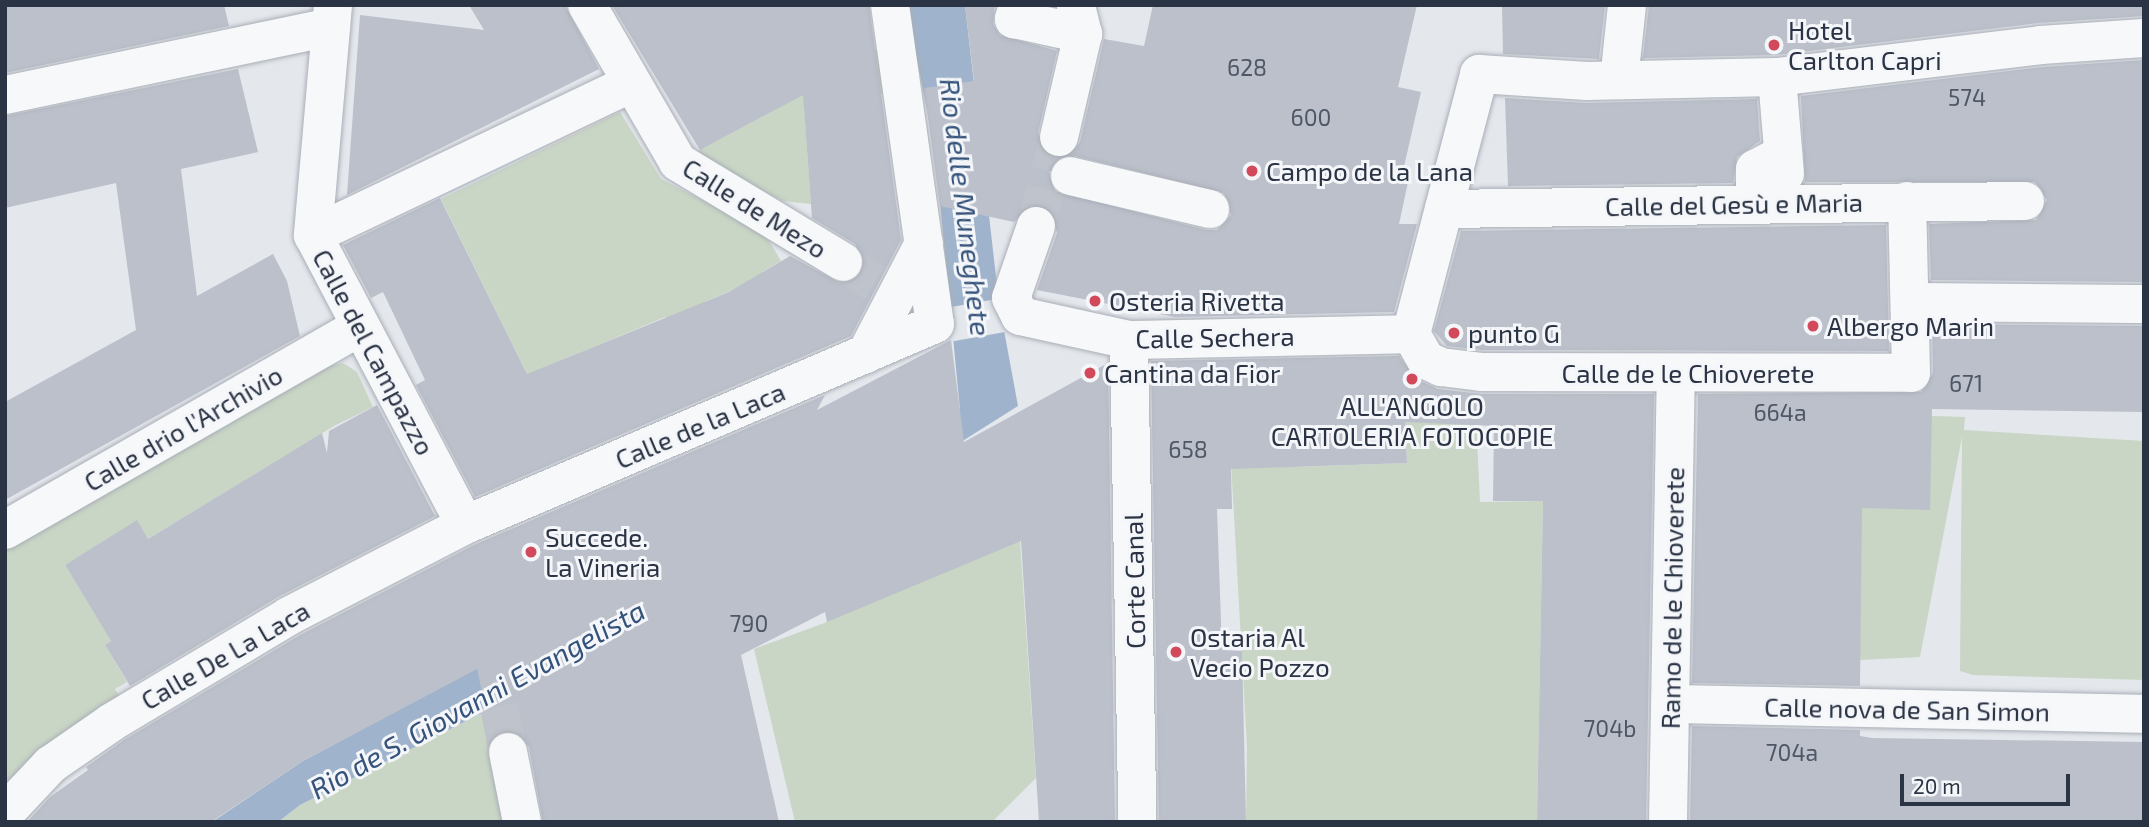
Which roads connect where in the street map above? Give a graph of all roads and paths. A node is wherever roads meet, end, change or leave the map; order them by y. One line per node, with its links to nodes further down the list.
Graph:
1 (587, 5): 10 (street, Calle de Mezo)
2 (890, 5): 21 (street)
3 (1627, 5): 9 (street)
4 (1018, 7): 6 (street)
5 (332, 16): 11 (street); 20 (street, Calle del Campazzo)
6 (1080, 20): 12 (street)
7 (2144, 38): 8 (street)
8 (1777, 77): 9 (street); 14 (street)
9 (1619, 80): 18 (street)
10 (629, 84): 20 (street); 22 (street, Calle de Mezo)
11 (5, 95)
12 (1059, 137)
13 (1070, 176): 17 (street)
14 (1779, 184): 15 (street, Calle del Gesù e Maria); 18 (street, Calle del Gesù e Maria)
15 (1907, 201): 16 (street, Calle del Gesù e Maria); 24 (street)
16 (2025, 201)
17 (1210, 209)
18 (1444, 209): 28 (street)
19 (1036, 226): 29 (street, Calle Sechera)
20 (313, 235): 27 (street, Calle del Campazzo)
21 (925, 243): 23 (street); 26 (street)
22 (843, 262)
23 (889, 292): 26 (street); 30 (street)
24 (1910, 302): 25 (street); 31 (street, Calle de le Chioverete)
25 (2144, 304)
26 (935, 324): 30 (street, Calle de la Laca)
27 (360, 327): 32 (street, Calle del Campazzo); 33 (street, Calle drio l'Archivio)
28 (1412, 334): 29 (street, Calle Sechera); 31 (street, Calle de le Chioverete)
29 (1129, 340): 39 (street, Corte Canal)
30 (866, 354): 32 (street, Calle de la Laca)
31 (1676, 374): 34 (street, Ramo de le Chioverete)
32 (464, 524): 37 (street, Calle De La Laca)
33 (5, 530)
34 (1671, 704): 35 (street, Calle nova de San Simon); 40 (street, Ramo de le Chioverete)
35 (2144, 714)
36 (508, 752): 38 (street)
37 (5, 813)
38 (522, 822)
39 (1137, 822)
40 (1668, 822)

